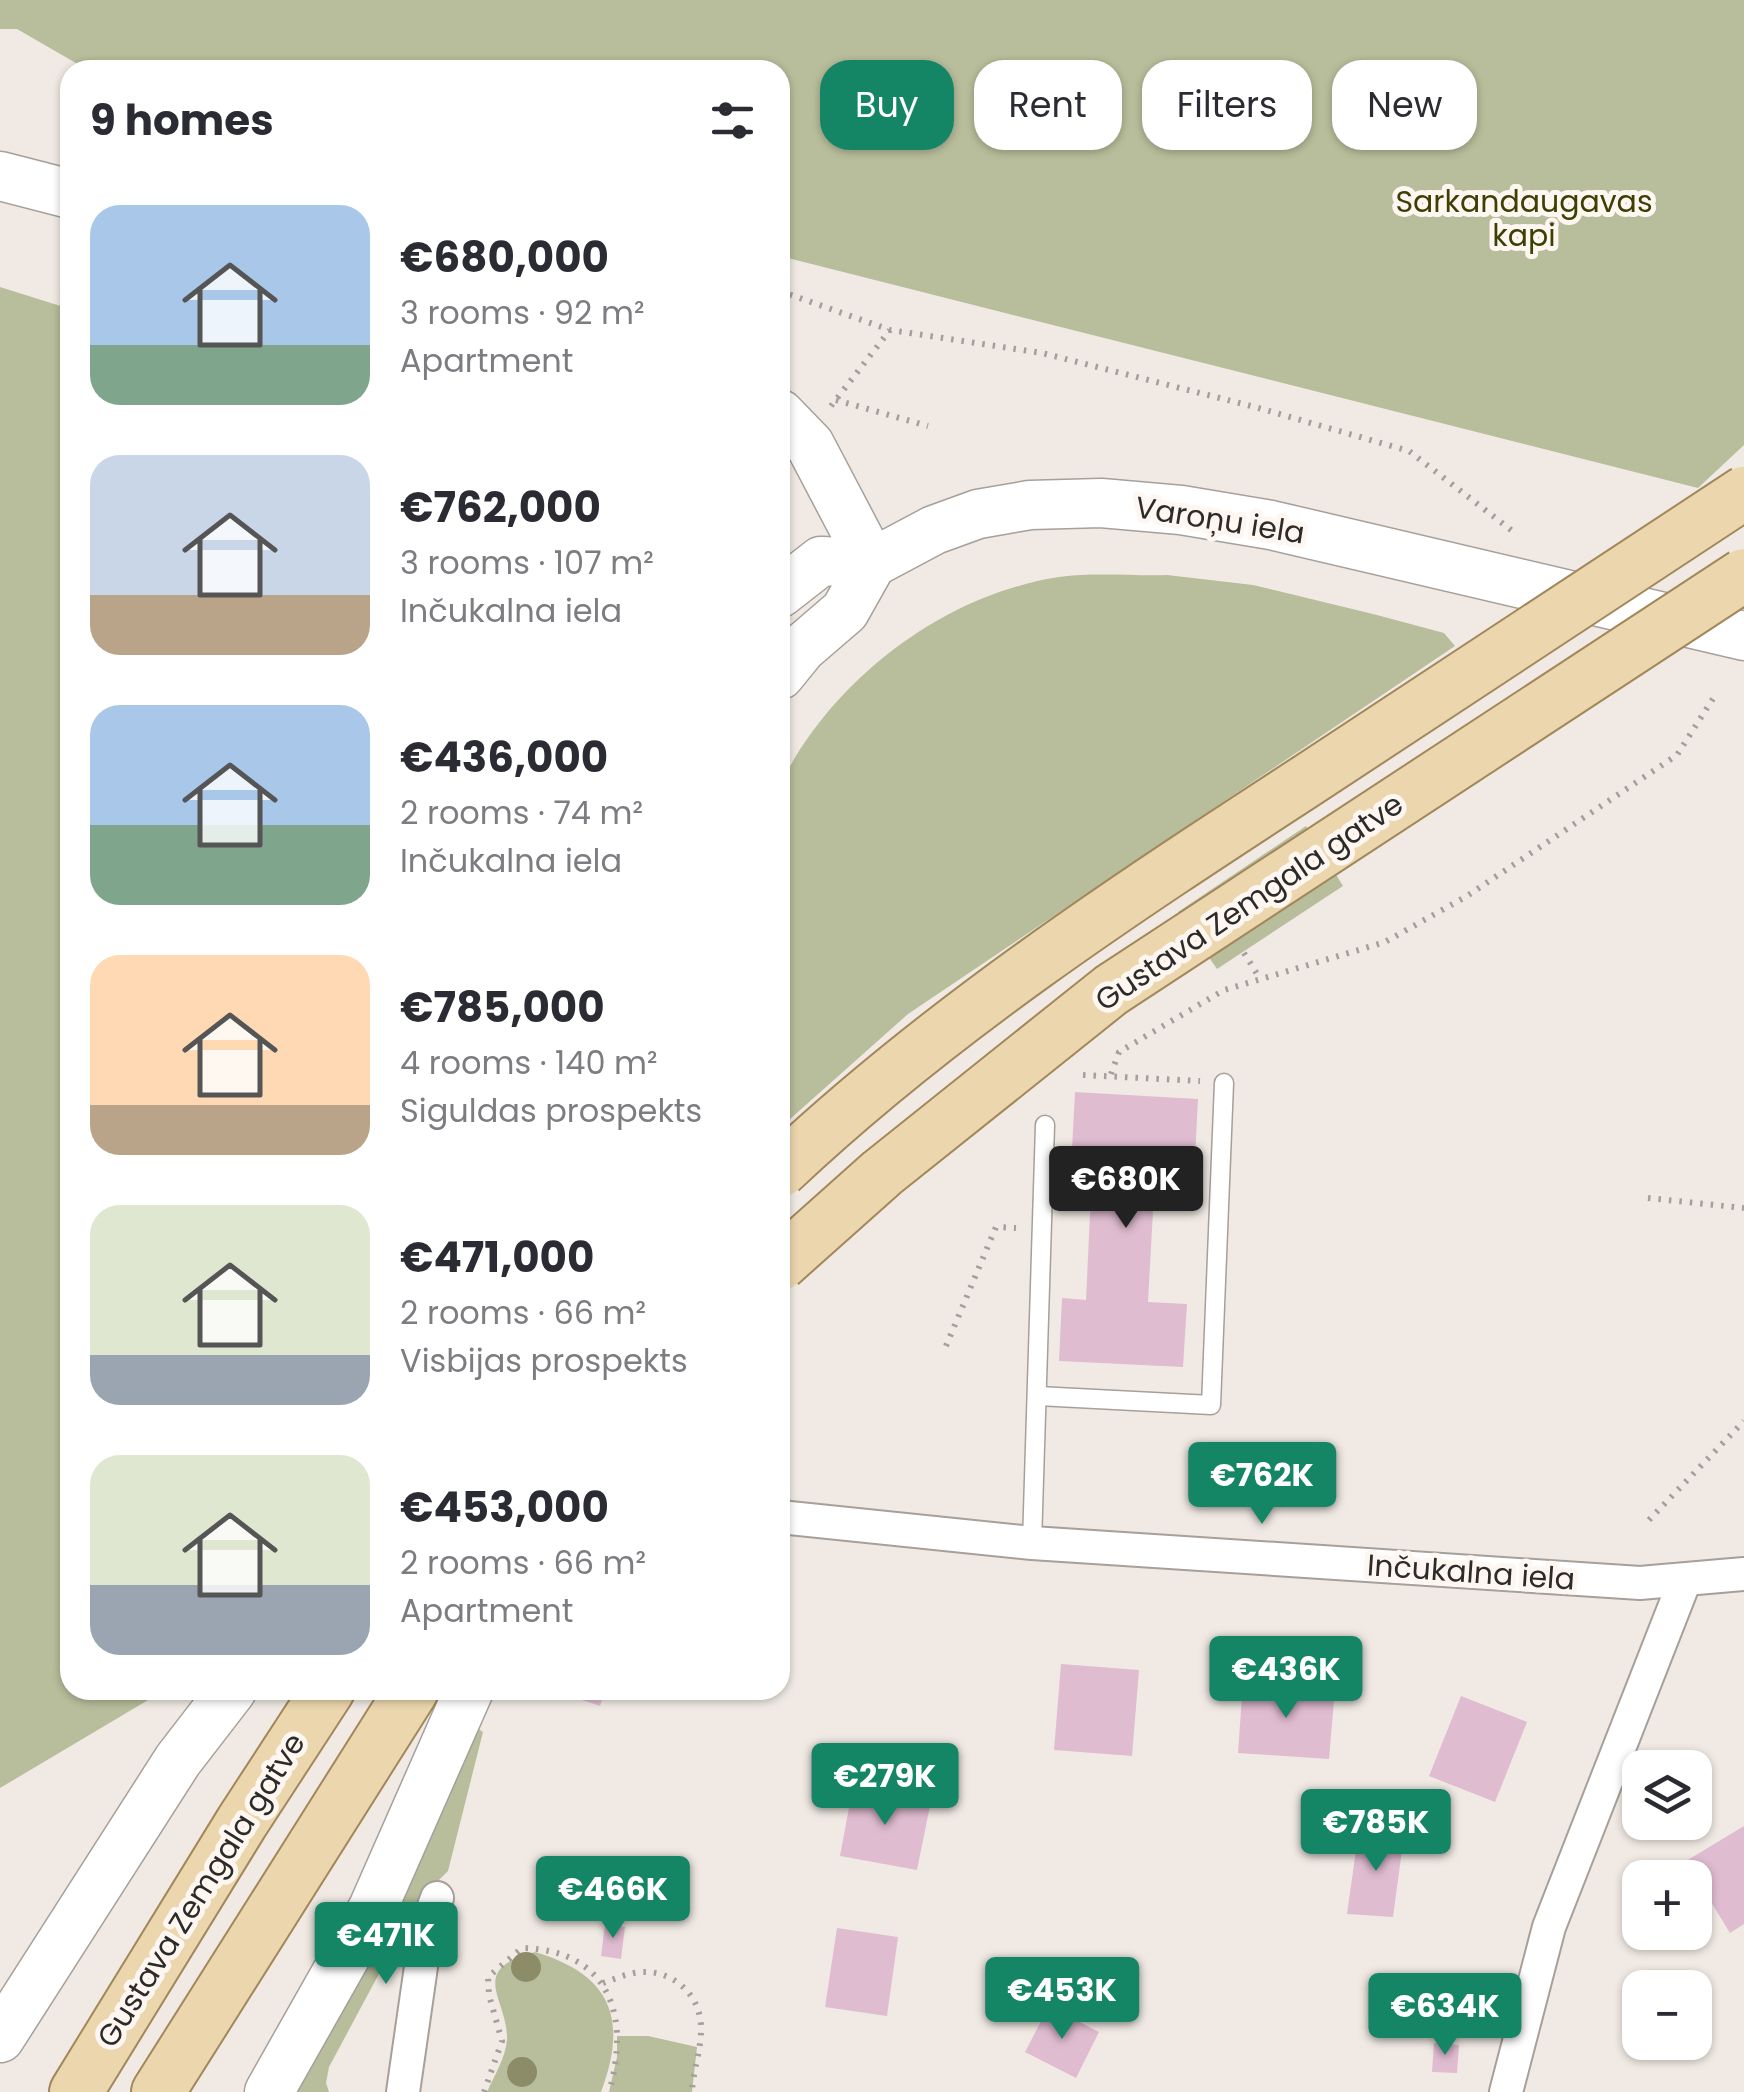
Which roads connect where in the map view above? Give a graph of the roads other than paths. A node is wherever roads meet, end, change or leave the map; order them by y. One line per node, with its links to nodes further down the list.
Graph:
1 (0, 176): 2 (street)
2 (60, 191)
3 (791, 424): 5 (street)
4 (1744, 493): 12 (main road, bridge)
5 (872, 562): 7 (street); 8 (street, Varoņu iela); 9 (street)
6 (1744, 575): 13 (main road, Gustava Zemgala gatve, bridge)
7 (790, 586)
8 (1744, 636)
9 (790, 663)
10 (1224, 1083): 14 (lane)
11 (1045, 1125): 14 (lane)
12 (790, 1161)
13 (790, 1255)
14 (1038, 1396): 16 (lane)
15 (790, 1518): 16 (street, Inčukalna iela)
16 (1032, 1543): 18 (street, Inčukalna iela)
17 (1744, 1574): 18 (street, Inčukalna iela)
18 (1685, 1580): 29 (street)
19 (224, 1700): 24 (street)
20 (322, 1700): 25 (main road, Gustava Zemgala gatve)
21 (406, 1700): 26 (main road)
22 (465, 1700): 27 (street)
23 (436, 1898): 28 (street)
24 (0, 2038)
25 (76, 2092)
26 (158, 2092)
27 (269, 2092)
28 (403, 2092)
29 (1506, 2092)

